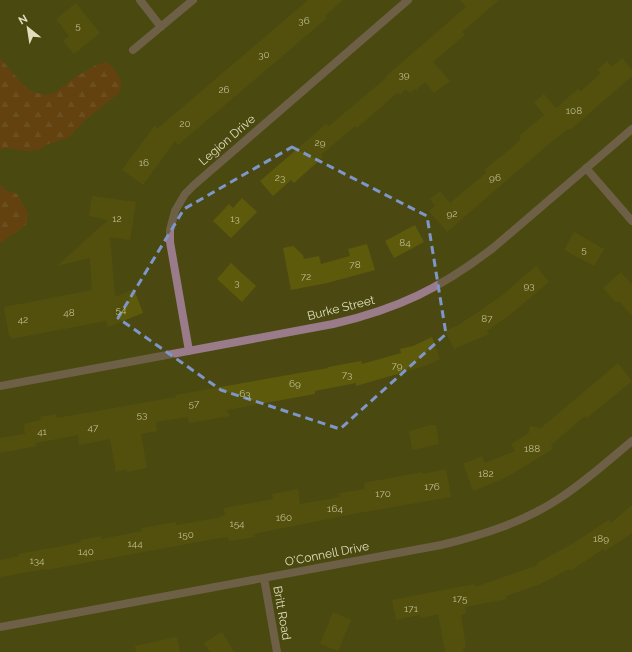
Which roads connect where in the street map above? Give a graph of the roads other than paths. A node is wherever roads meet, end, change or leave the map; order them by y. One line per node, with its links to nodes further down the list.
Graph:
1 (140, 0): 4 (street)
2 (193, 0): 4 (street)
3 (408, 0): 9 (street, Legion Drive)
4 (161, 26): 5 (street)
5 (133, 50)
6 (632, 129): 7 (street, Burke Street)
7 (586, 168): 8 (street); 9 (street, Burke Street)
8 (632, 221)
9 (190, 351): 10 (street, Burke Street)
10 (0, 386)
11 (632, 440): 12 (street, O'Connell Drive)
12 (264, 578): 13 (street, O'Connell Drive); 14 (street, Britt Road)
13 (0, 627)
14 (277, 652)

